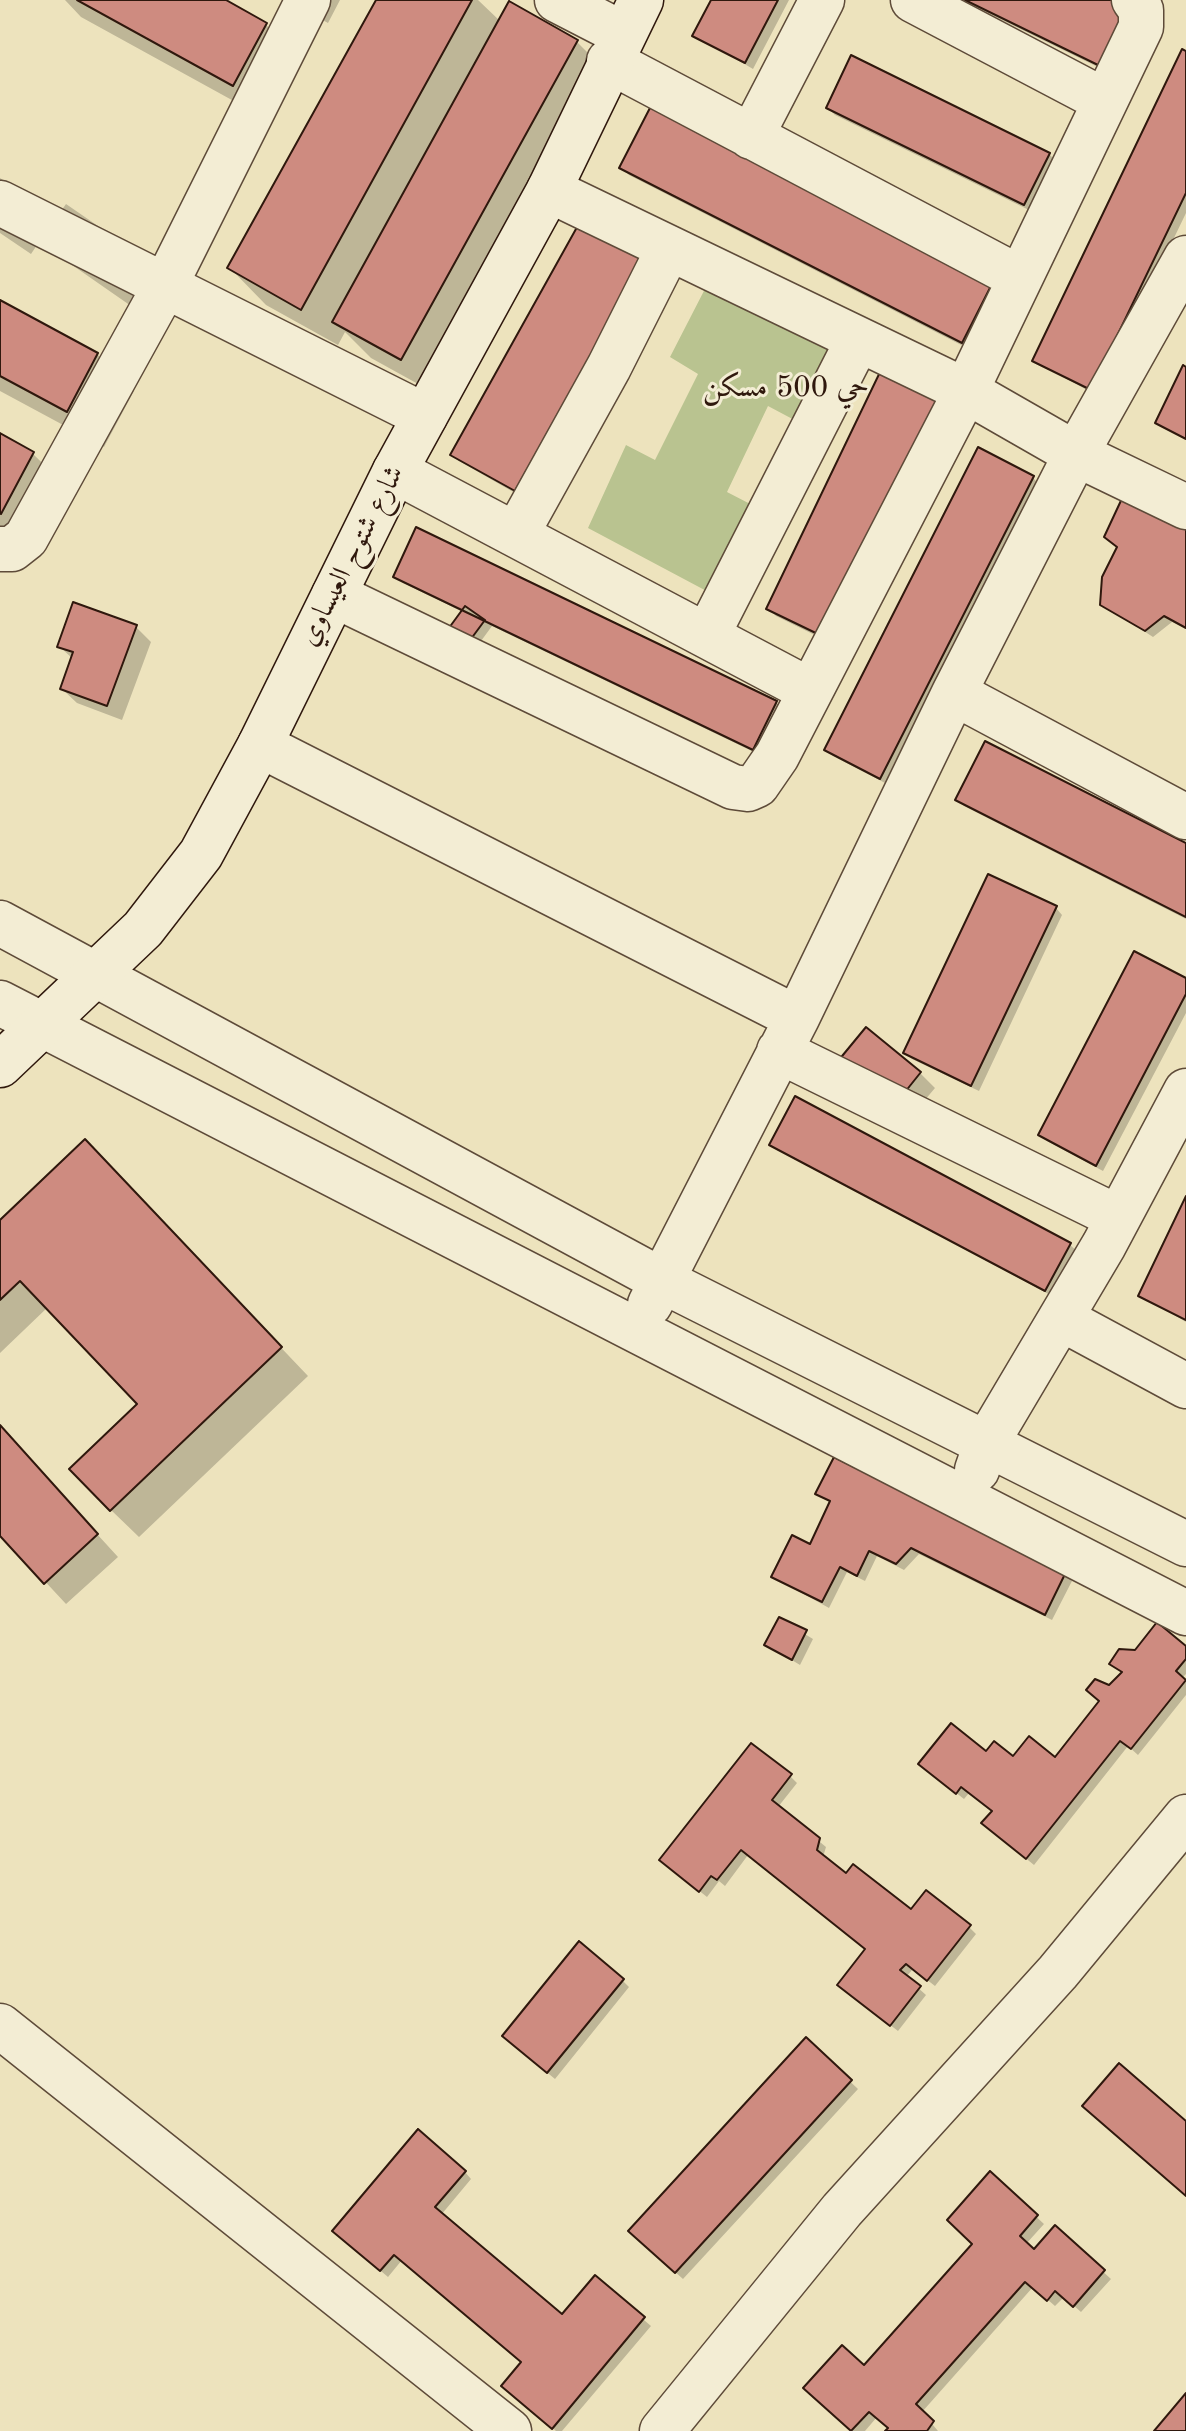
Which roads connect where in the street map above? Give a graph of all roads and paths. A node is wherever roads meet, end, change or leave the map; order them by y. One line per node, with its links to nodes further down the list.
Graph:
1 (308, 0): 14 (street)
2 (557, 0): 6 (street)
3 (822, 0): 8 (street)
4 (913, 0): 7 (street)
5 (1134, 0): 7 (street)
6 (624, 32): 8 (street); 9 (street, شارع شتوح العيساوي)
7 (1105, 101): 12 (street)
8 (751, 137): 12 (street)
9 (549, 190): 11 (street); 17 (street, شارع شتوح العيساوي)
10 (0, 203): 14 (street)
11 (669, 248): 15 (street); 21 (street)
12 (1018, 277): 16 (street)
13 (1181, 279): 18 (street)
14 (165, 286): 17 (street); 22 (street)
15 (857, 342): 16 (street); 24 (street)
16 (966, 391): 18 (street); 25 (street)
17 (425, 416): 19 (street, شارع شتوح العيساوي)
18 (1076, 454): 20 (street); 26 (street)
19 (395, 471): 21 (street); 23 (street, شارع شتوح العيساوي)
20 (1186, 507)
21 (517, 533): 24 (street)
22 (0, 549)
23 (334, 595): 25 (street); 27 (street, شارع شتوح العيساوي)
24 (708, 634): 25 (street)
25 (809, 690)
26 (954, 693): 28 (street); 33 (street)
27 (260, 745): 30 (street, شارع شتوح العيساوي); 33 (street)
28 (1186, 817)
29 (0, 923): 30 (street)
30 (93, 976): 32 (street, شارع شتوح العيساوي); 37 (street)
31 (0, 1003): 32 (street)
32 (39, 1025): 34 (street, شارع شتوح العيساوي); 39 (street)
33 (788, 1035): 36 (street); 37 (street)
34 (0, 1065)
35 (1186, 1091): 36 (street)
36 (1117, 1217): 38 (street)
37 (661, 1280): 39 (street); 41 (street)
38 (1062, 1319): 40 (street); 41 (street)
39 (637, 1332): 42 (street)
40 (1183, 1376)
41 (986, 1444): 42 (street); 43 (street)
42 (965, 1502): 44 (street)
43 (1186, 1544)
44 (1186, 1613)
45 (1186, 1817): 48 (street)
46 (0, 2026): 47 (street)
47 (509, 2431)
48 (662, 2431)

